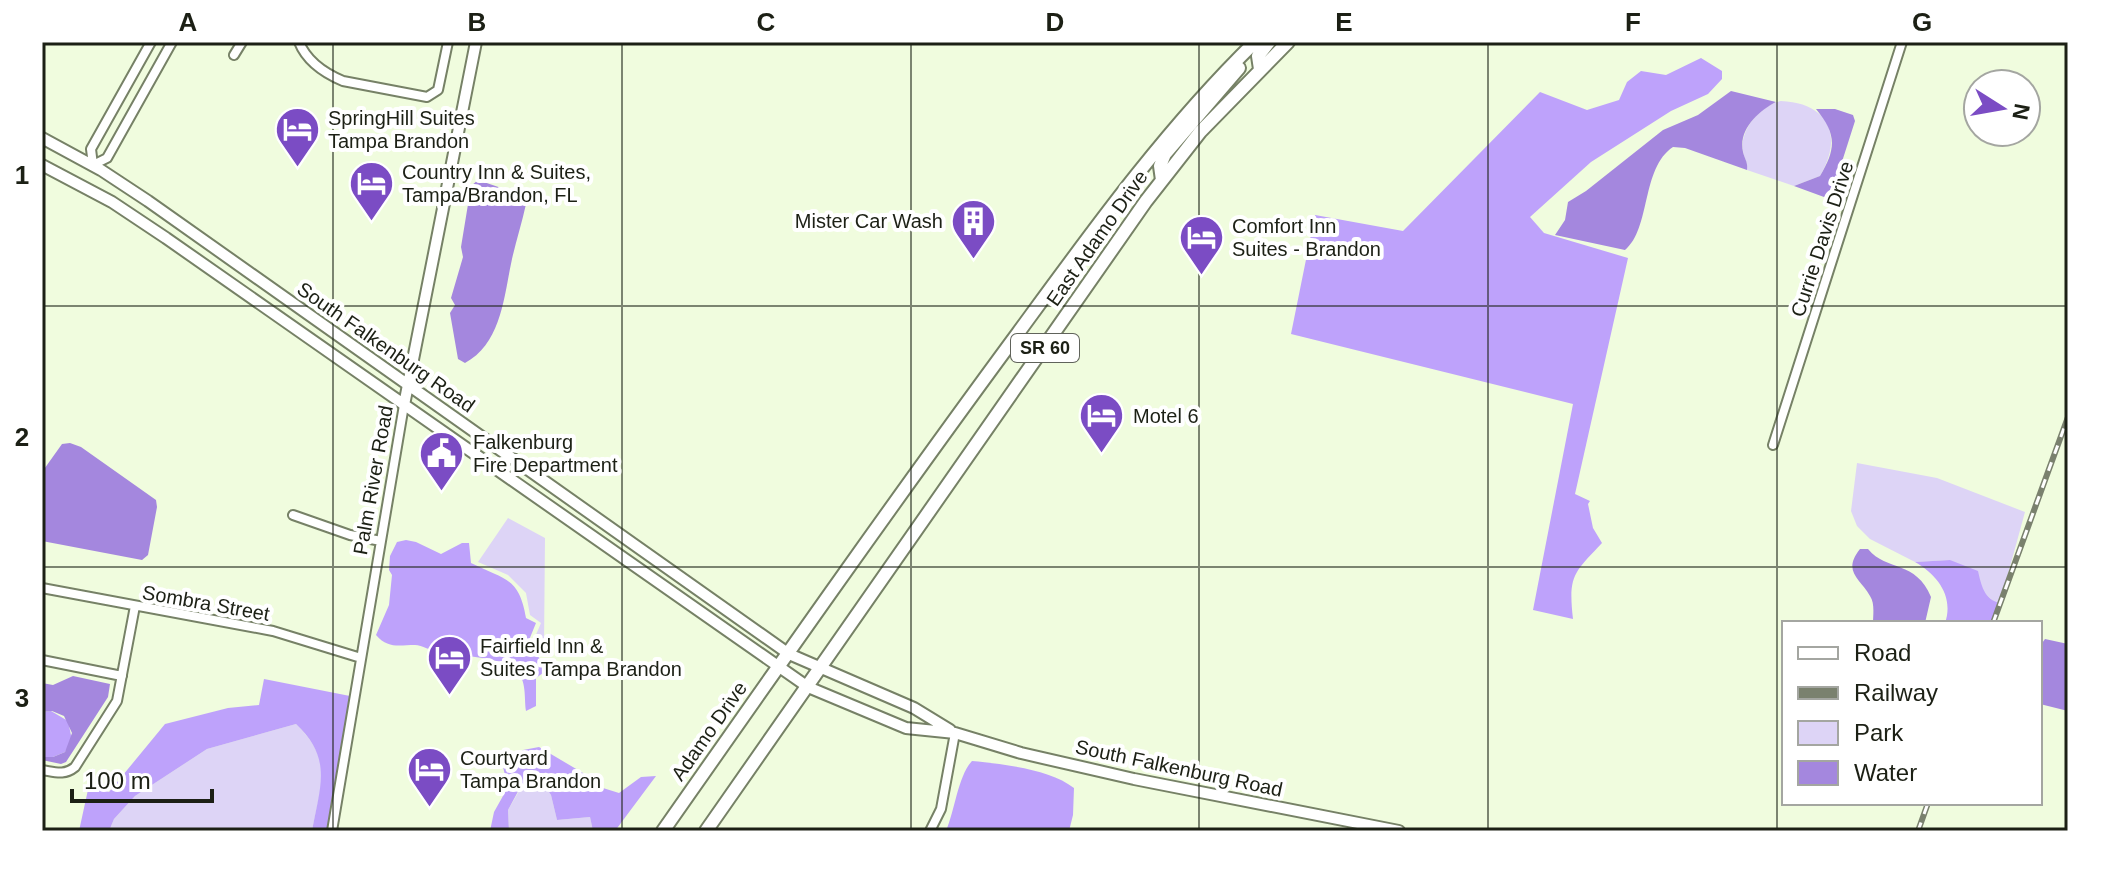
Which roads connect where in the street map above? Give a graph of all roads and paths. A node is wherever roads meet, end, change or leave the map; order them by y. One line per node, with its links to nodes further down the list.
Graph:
1 (151, 42): 16 (street)
2 (172, 42): 16 (street)
3 (242, 42): 12 (street)
4 (299, 42): 5 (street)
5 (448, 42)
6 (476, 42): 19 (street, Palm River Road)
7 (1255, 42): 11 (main road, SR 60)
8 (1269, 42): 13 (main road)
9 (1288, 42): 13 (main road, East Adamo Drive / SR 60)
10 (1902, 42): 22 (street, Currie Davis Drive)
11 (1244, 52): 17 (main road); 30 (main road, East Adamo Drive / SR 60)
12 (234, 55)
13 (1260, 69): 17 (main road, East Adamo Drive / SR 60)
14 (42, 138): 16 (street, South Falkenburg Road)
15 (42, 165): 18 (street, South Falkenburg Road)
16 (93, 165): 18 (street); 19 (street, South Falkenburg Road)
17 (1162, 180): 34 (main road, East Adamo Drive / SR 60)
18 (83, 185): 20 (street, South Falkenburg Road)
19 (408, 384): 20 (street, Palm River Road); 21 (street, South Falkenburg Road)
20 (404, 405): 23 (street, South Falkenburg Road); 27 (street, Palm River Road)
21 (487, 440): 23 (street); 24 (street, South Falkenburg Road)
22 (1773, 445)
23 (476, 457): 26 (street, South Falkenburg Road)
24 (589, 512): 26 (street); 30 (street, South Falkenburg Road)
25 (293, 515): 27 (street)
26 (577, 526): 33 (street, South Falkenburg Road)
27 (381, 541): 31 (street, Palm River Road)
28 (42, 588): 29 (street, Sombra Street)
29 (135, 606): 31 (street, Sombra Street); 35 (street)
30 (789, 654): 33 (main road, Adamo Drive / SR 60); 34 (street, South Falkenburg Road)
31 (361, 658): 39 (street, Palm River Road)
32 (42, 660): 35 (street)
33 (778, 668): 36 (street, South Falkenburg Road); 40 (main road, Adamo Drive / SR 60)
34 (820, 669): 36 (main road, SR 60); 37 (street, South Falkenburg Road)
35 (122, 676): 38 (street)
36 (808, 687): 37 (street, South Falkenburg Road); 41 (main road, SR 60)
37 (955, 733): 42 (street); 43 (street, South Falkenburg Road)
38 (42, 770)
39 (332, 831)
40 (663, 831)
41 (706, 831)
42 (930, 831)
43 (1399, 831)

